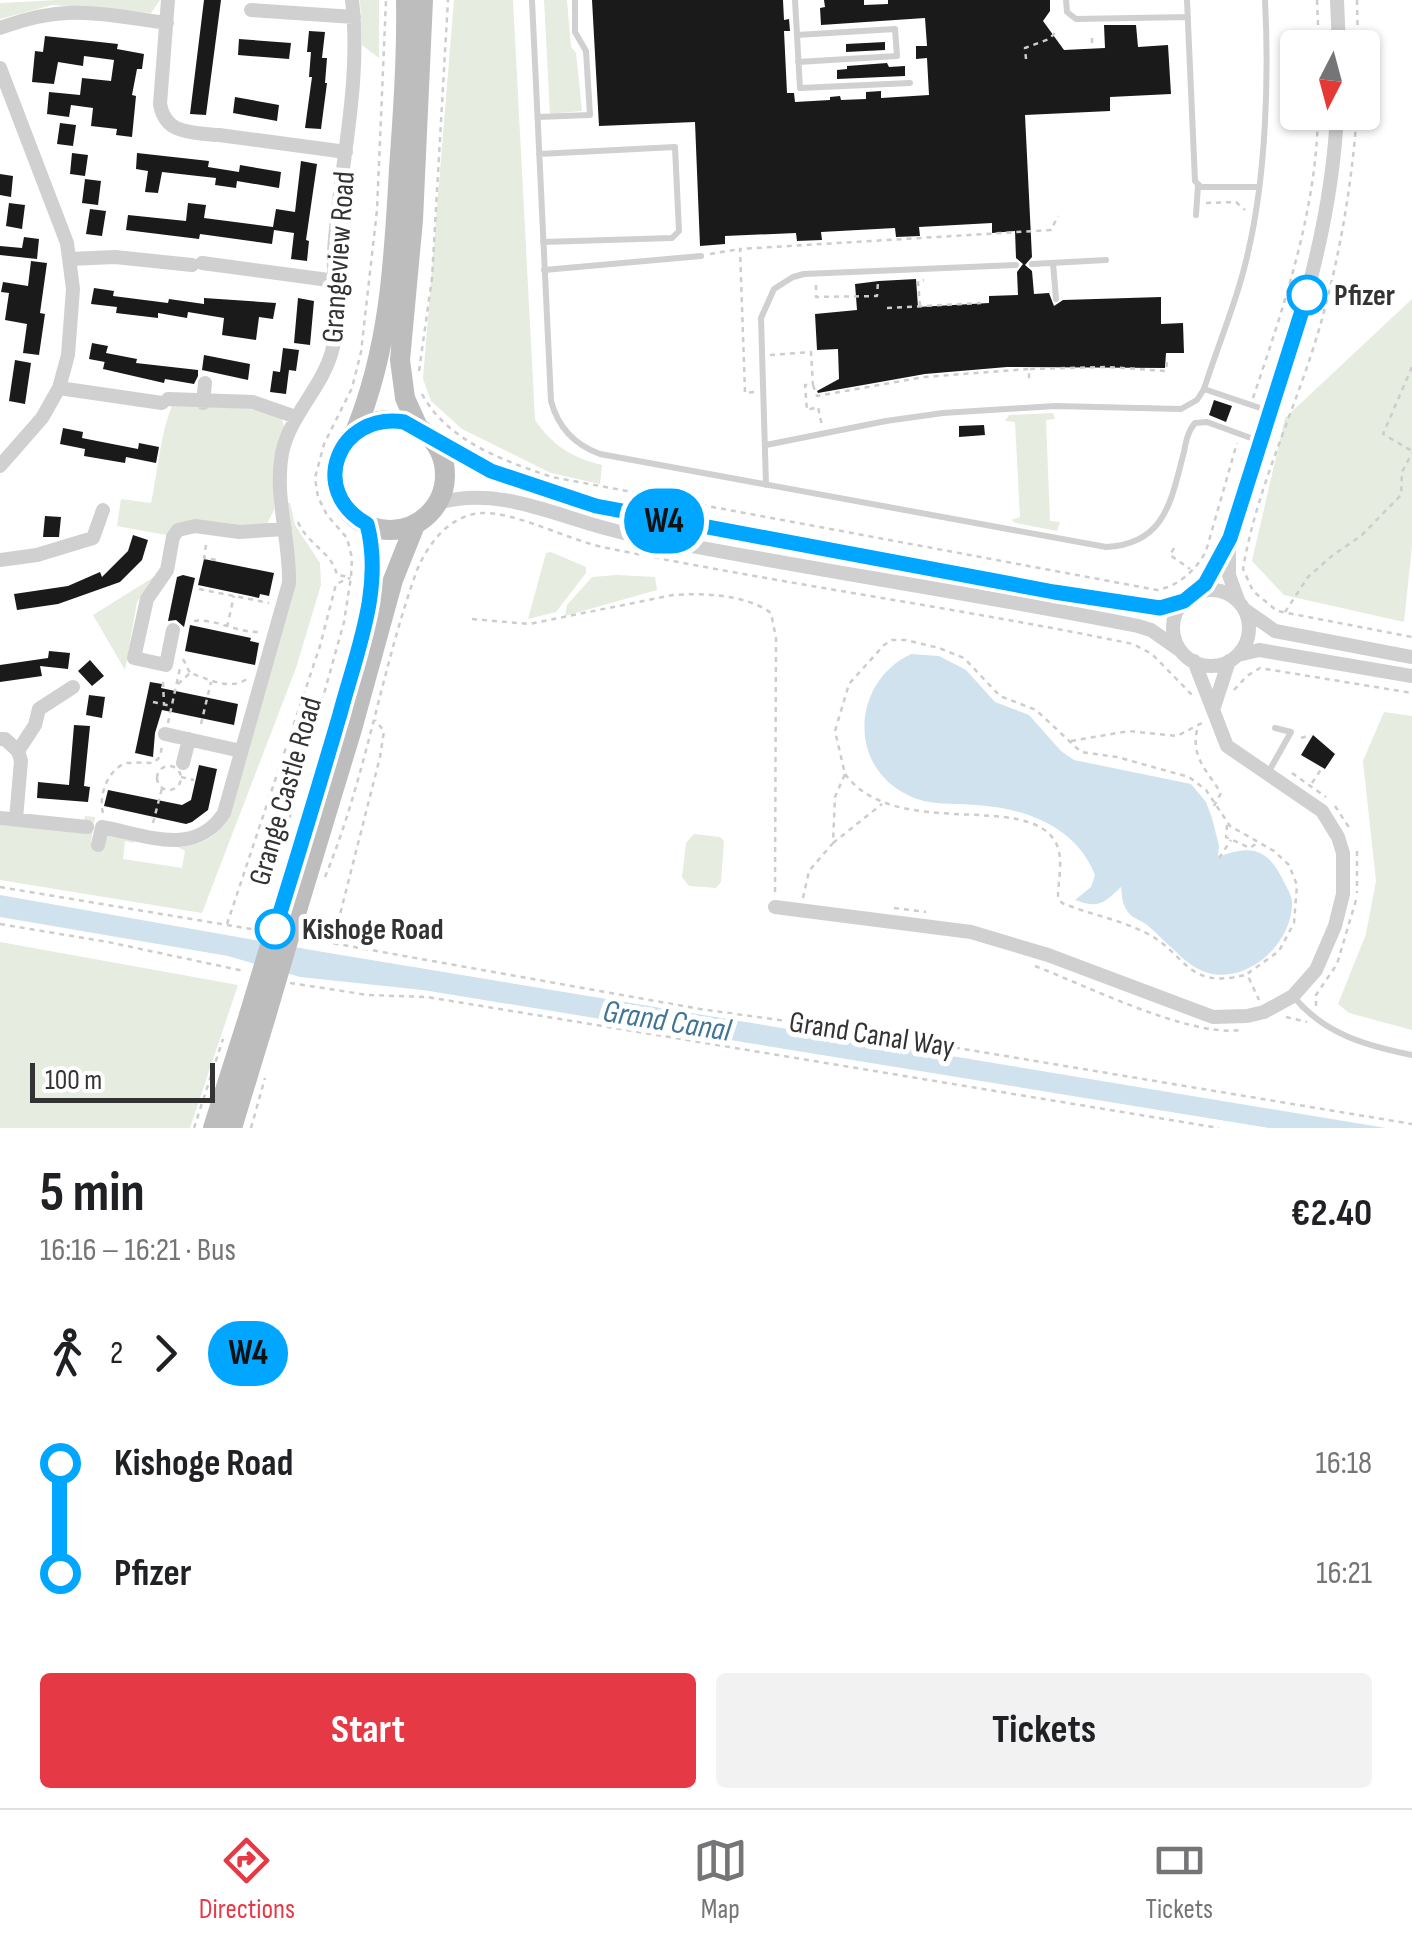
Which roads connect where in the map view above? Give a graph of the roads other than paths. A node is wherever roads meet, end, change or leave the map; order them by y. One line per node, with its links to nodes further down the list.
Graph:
1 (168, 0): 15 (street)
2 (352, 0): 13 (street, Grangeview Road)
3 (406, 0): 46 (main road)
4 (423, 0): 47 (main road)
5 (532, 0): 23 (lane)
6 (575, 0): 23 (lane)
7 (795, 0): 18 (lane)
8 (1066, 0): 14 (lane)
9 (1187, 0): 14 (lane)
10 (1265, 0): 28 (lane)
11 (1337, 0): 17 (street)
12 (251, 10): 13 (street)
13 (354, 17): 25 (street, Grangeview Road)
14 (1188, 17): 27 (lane)
15 (167, 23): 16 (street); 25 (street)
16 (0, 28)
17 (1338, 30)
18 (797, 35): 19 (lane); 19 (lane)
19 (798, 62): 21 (lane)
20 (0, 68): 22 (street)
21 (910, 84)
22 (6, 102): 32 (street)
23 (538, 117): 26 (lane)
24 (1335, 130): 44 (street)
25 (346, 152): 38 (street, Grangeview Road)
26 (539, 154): 30 (lane); 30 (lane)
27 (1198, 185): 28 (lane); 29 (lane)
28 (1258, 186): 42 (lane)
29 (1196, 211)
30 (543, 242): 37 (lane)
31 (701, 256): 37 (lane)
32 (70, 259): 38 (street); 41 (street)
33 (1106, 260): 34 (lane)
34 (1053, 263): 36 (lane); 39 (lane)
35 (1016, 264): 49 (lane)
36 (1032, 264)
37 (544, 270): 51 (lane)
38 (336, 280): 45 (street, Grangeview Road)
39 (1056, 299)
40 (205, 382): 43 (street)
41 (59, 388): 43 (street); 50 (street)
42 (1204, 389): 44 (lane); 49 (lane)
43 (202, 402): 45 (street)
44 (1270, 411): 48 (street)
45 (296, 416): 56 (street, Grangeview Road)
46 (355, 432): 47 (main road); 54 (main road)
47 (423, 432): 52 (main road); 59 (street)
48 (1259, 442): 51 (lane); 57 (street)
49 (766, 446): 51 (lane)
50 (0, 466)
51 (766, 485)
52 (438, 502): 55 (main road, Grange Castle Road); 62 (street)
53 (103, 510): 58 (street)
54 (367, 524): 55 (main road); 81 (main road, Grange Castle Road)
55 (415, 524): 81 (main road, Grange Castle Road)
56 (284, 529): 61 (street); 74 (street, Grangeview Road)
57 (1230, 538): 59 (street); 60 (street)
58 (0, 560)
59 (1189, 597): 60 (street); 62 (street)
60 (1242, 605): 63 (street); 64 (street)
61 (173, 630)
62 (1181, 651): 65 (street)
63 (1233, 658): 65 (street); 66 (street); 68 (street)
64 (1412, 658)
65 (1194, 661): 68 (street)
66 (1412, 676)
67 (73, 687): 73 (street)
68 (1205, 707): 76 (street)
69 (1275, 728): 76 (lane)
70 (165, 734): 72 (street)
71 (0, 739): 73 (street)
72 (188, 739): 74 (street); 75 (street)
73 (18, 751): 78 (street)
74 (241, 751): 80 (street, Grangeview Road)
75 (182, 770)
76 (1268, 774): 83 (street)
77 (0, 818): 78 (street)
78 (16, 820): 79 (street)
79 (87, 827)
80 (98, 844)
81 (290, 906): 84 (main road, Grange Castle Road, bridge)
82 (775, 906): 83 (street)
83 (1293, 996): 85 (lane)
84 (258, 1015): 86 (main road, Grange Castle Road); 87 (main road, Grange Castle Road)
85 (1412, 1055)
86 (213, 1128)
87 (232, 1128)

